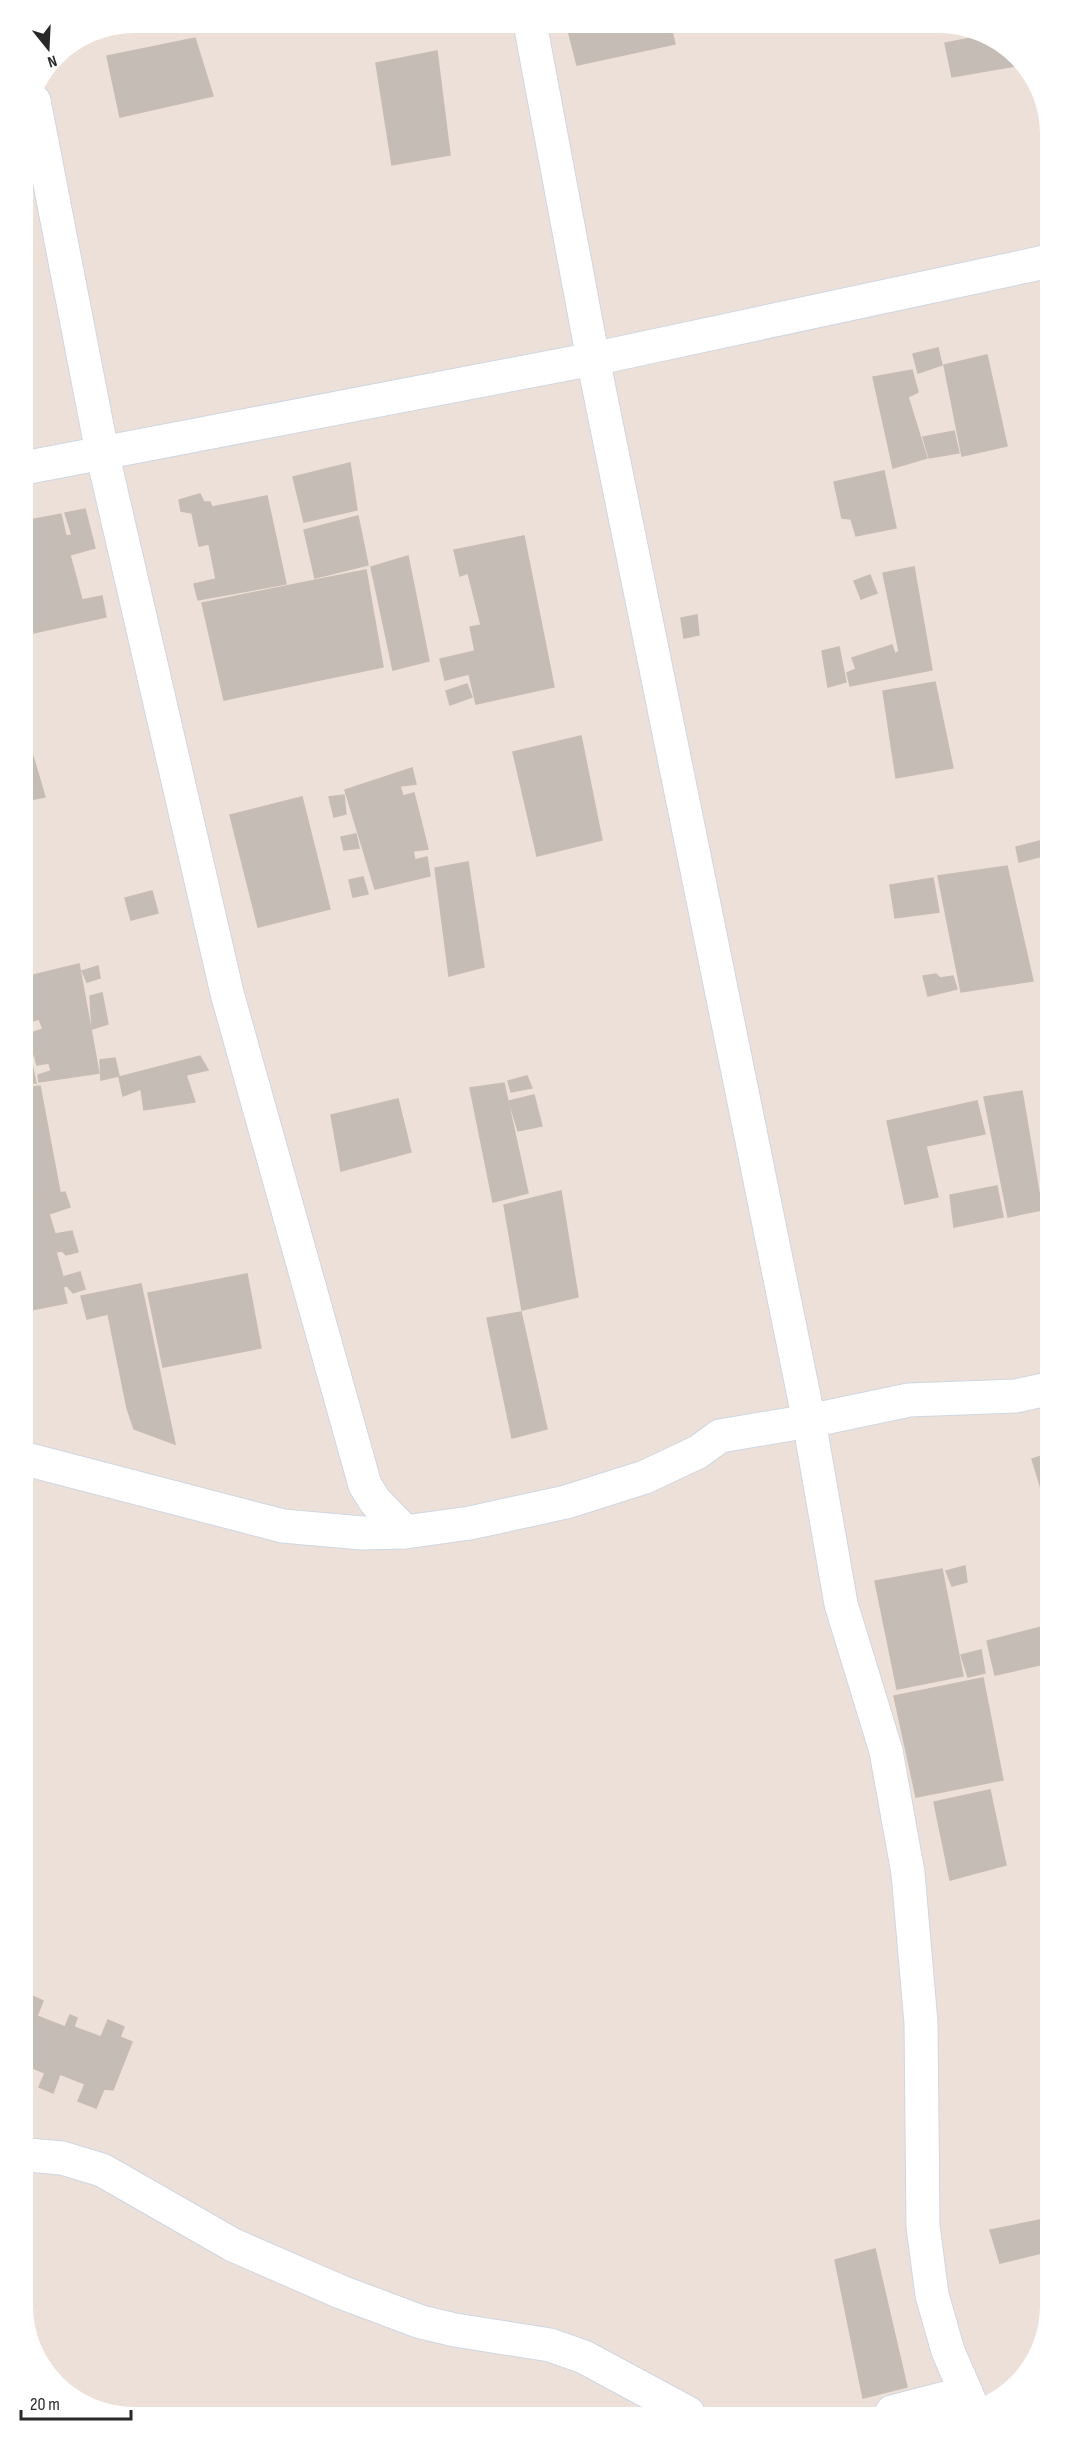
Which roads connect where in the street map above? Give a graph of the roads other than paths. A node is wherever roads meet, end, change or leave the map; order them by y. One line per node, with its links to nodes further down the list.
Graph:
1 (532, 33): 4 (street)
2 (36, 111): 5 (street)
3 (1040, 263): 4 (street)
4 (593, 359): 5 (street); 8 (street)
5 (102, 452): 6 (street); 10 (street)
6 (33, 466)
7 (1040, 1391): 8 (street)
8 (809, 1422): 10 (street); 12 (street)
9 (33, 1461): 10 (street)
10 (405, 1532)
11 (33, 2155): 13 (street)
12 (970, 2402): 14 (street)
13 (675, 2407)
14 (931, 2407)

